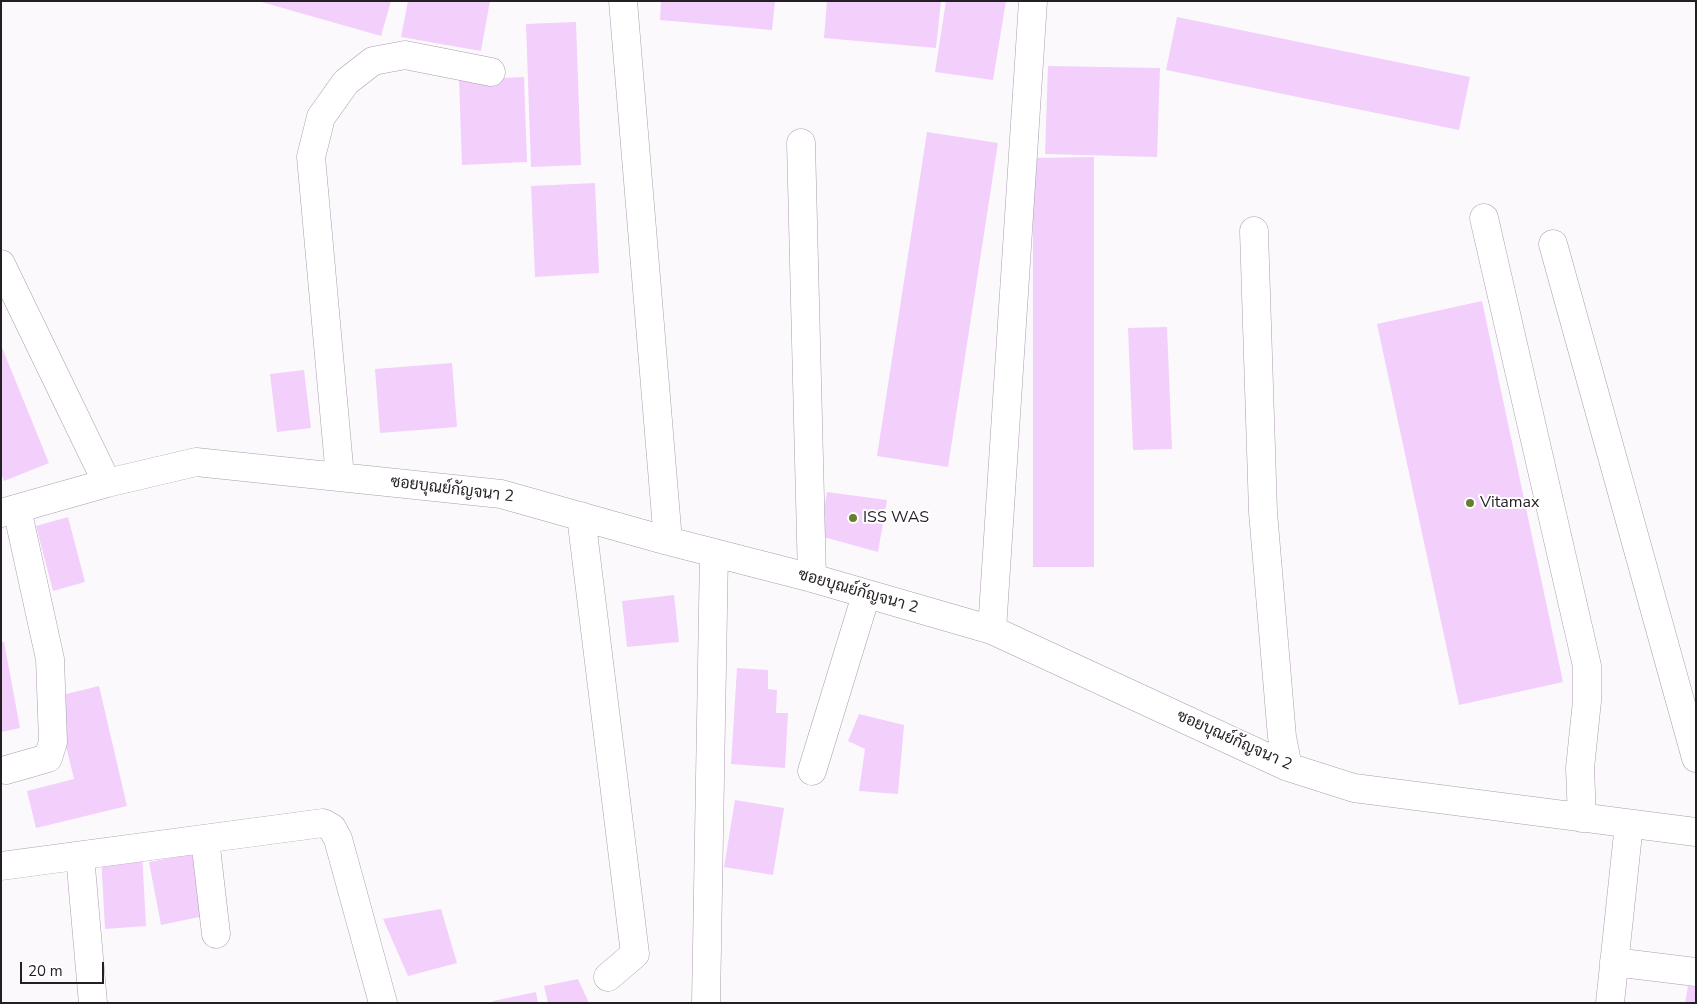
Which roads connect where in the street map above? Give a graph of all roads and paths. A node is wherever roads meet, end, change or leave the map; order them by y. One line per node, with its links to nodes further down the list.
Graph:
1 (623, 1): 13 (street)
2 (1033, 1): 17 (street)
3 (491, 72): 9 (street)
4 (801, 143): 15 (street)
5 (1484, 218): 22 (street)
6 (1254, 231): 19 (street)
7 (1553, 244): 18 (street)
8 (1, 264): 10 (street)
9 (340, 477): 10 (street, ซอยบุณย์กัญจนา 2); 12 (street, ซอยบุณย์กัญจนา 2)
10 (107, 484): 11 (street, ซอยบุณย์กัญจนา 2)
11 (9, 511): 20 (street)
12 (581, 516): 13 (street, ซอยบุณย์กัญจนา 2); 31 (street)
13 (668, 541): 14 (street, ซอยบุณย์กัญจนา 2)
14 (714, 553): 15 (street, ซอยบุณย์กัญจนา 2); 34 (street)
15 (812, 578): 16 (street, ซอยบุณย์กัญจนา 2)
16 (866, 595): 17 (street, ซอยบุณย์กัญจนา 2); 21 (street)
17 (992, 630): 19 (street, ซอยบุณย์กัญจนา 2)
18 (1696, 758)
19 (1288, 766): 22 (street, ซอยบุณย์กัญจนา 2)
20 (6, 770)
21 (812, 771)
22 (1582, 818): 23 (street, ซอยบุณย์กัญจนา 2)
23 (1629, 824): 24 (street, ซอยบุณย์กัญจนา 2); 29 (street)
24 (1696, 832)
25 (205, 839): 26 (street); 28 (street); 33 (street)
26 (80, 856): 27 (street); 32 (street)
27 (1, 866)
28 (216, 934)
29 (1614, 962): 30 (street); 35 (street)
30 (1696, 972)
31 (608, 977)
32 (93, 1003)
33 (383, 1003)
34 (706, 1003)
35 (1610, 1003)

